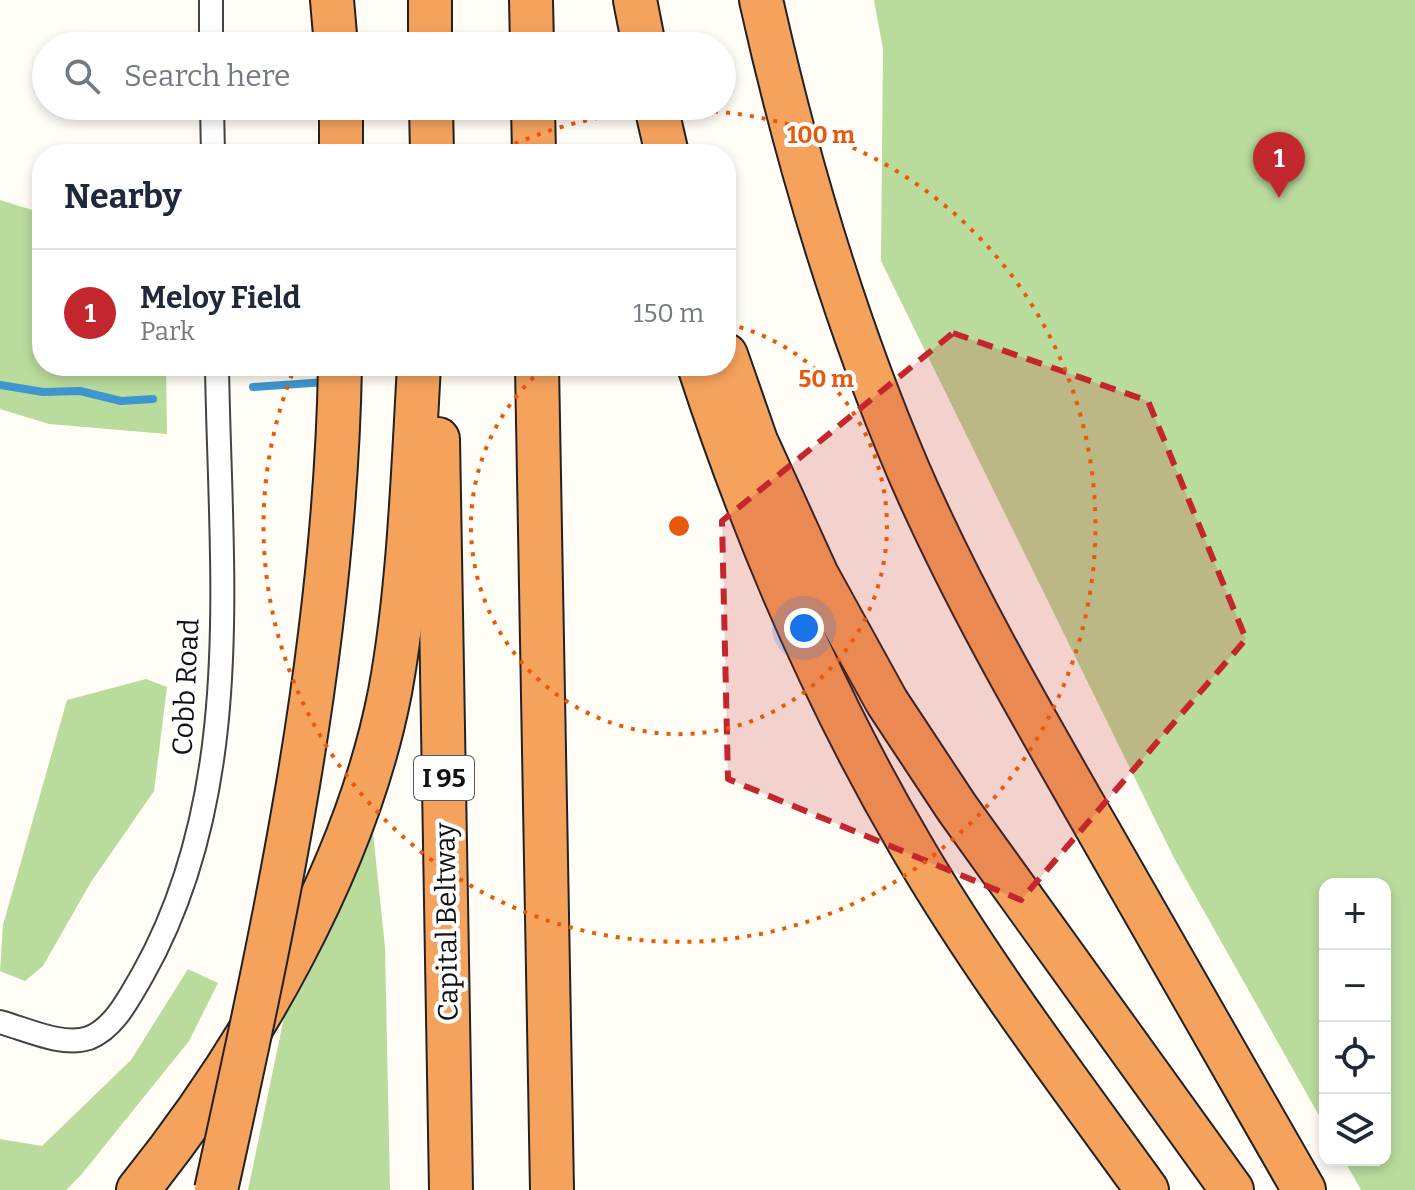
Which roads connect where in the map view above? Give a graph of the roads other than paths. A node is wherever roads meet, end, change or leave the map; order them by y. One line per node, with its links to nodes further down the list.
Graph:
1 (211, 0): 9 (street)
2 (332, 0): 10 (highway)
3 (341, 0): 11 (highway)
4 (430, 0): 12 (highway)
5 (531, 0): 13 (highway)
6 (614, 0): 14 (highway)
7 (635, 0): 15 (highway)
8 (761, 0): 42 (highway)
9 (211, 32)
10 (336, 32)
11 (339, 32)
12 (430, 32)
13 (532, 32)
14 (618, 32)
15 (641, 32)
16 (212, 120): 22 (street)
17 (341, 120): 23 (highway)
18 (431, 120): 24 (highway)
19 (533, 120): 25 (highway)
20 (634, 120): 26 (highway)
21 (659, 120): 27 (highway)
22 (213, 144)
23 (341, 144)
24 (432, 144)
25 (534, 144)
26 (639, 144)
27 (665, 144)
28 (217, 376): 35 (street, Cobb Road)
29 (340, 376): 37 (highway, bridge)
30 (418, 376): 36 (highway)
31 (436, 376): 38 (highway, Capital Beltway / I 95)
32 (537, 376): 39 (highway)
33 (702, 376): 40 (highway)
34 (733, 376): 41 (highway)
35 (0, 1022)
36 (138, 1190)
37 (216, 1190)
38 (451, 1190)
39 (552, 1190)
40 (1147, 1190)
41 (1232, 1190)
42 (1304, 1190)

